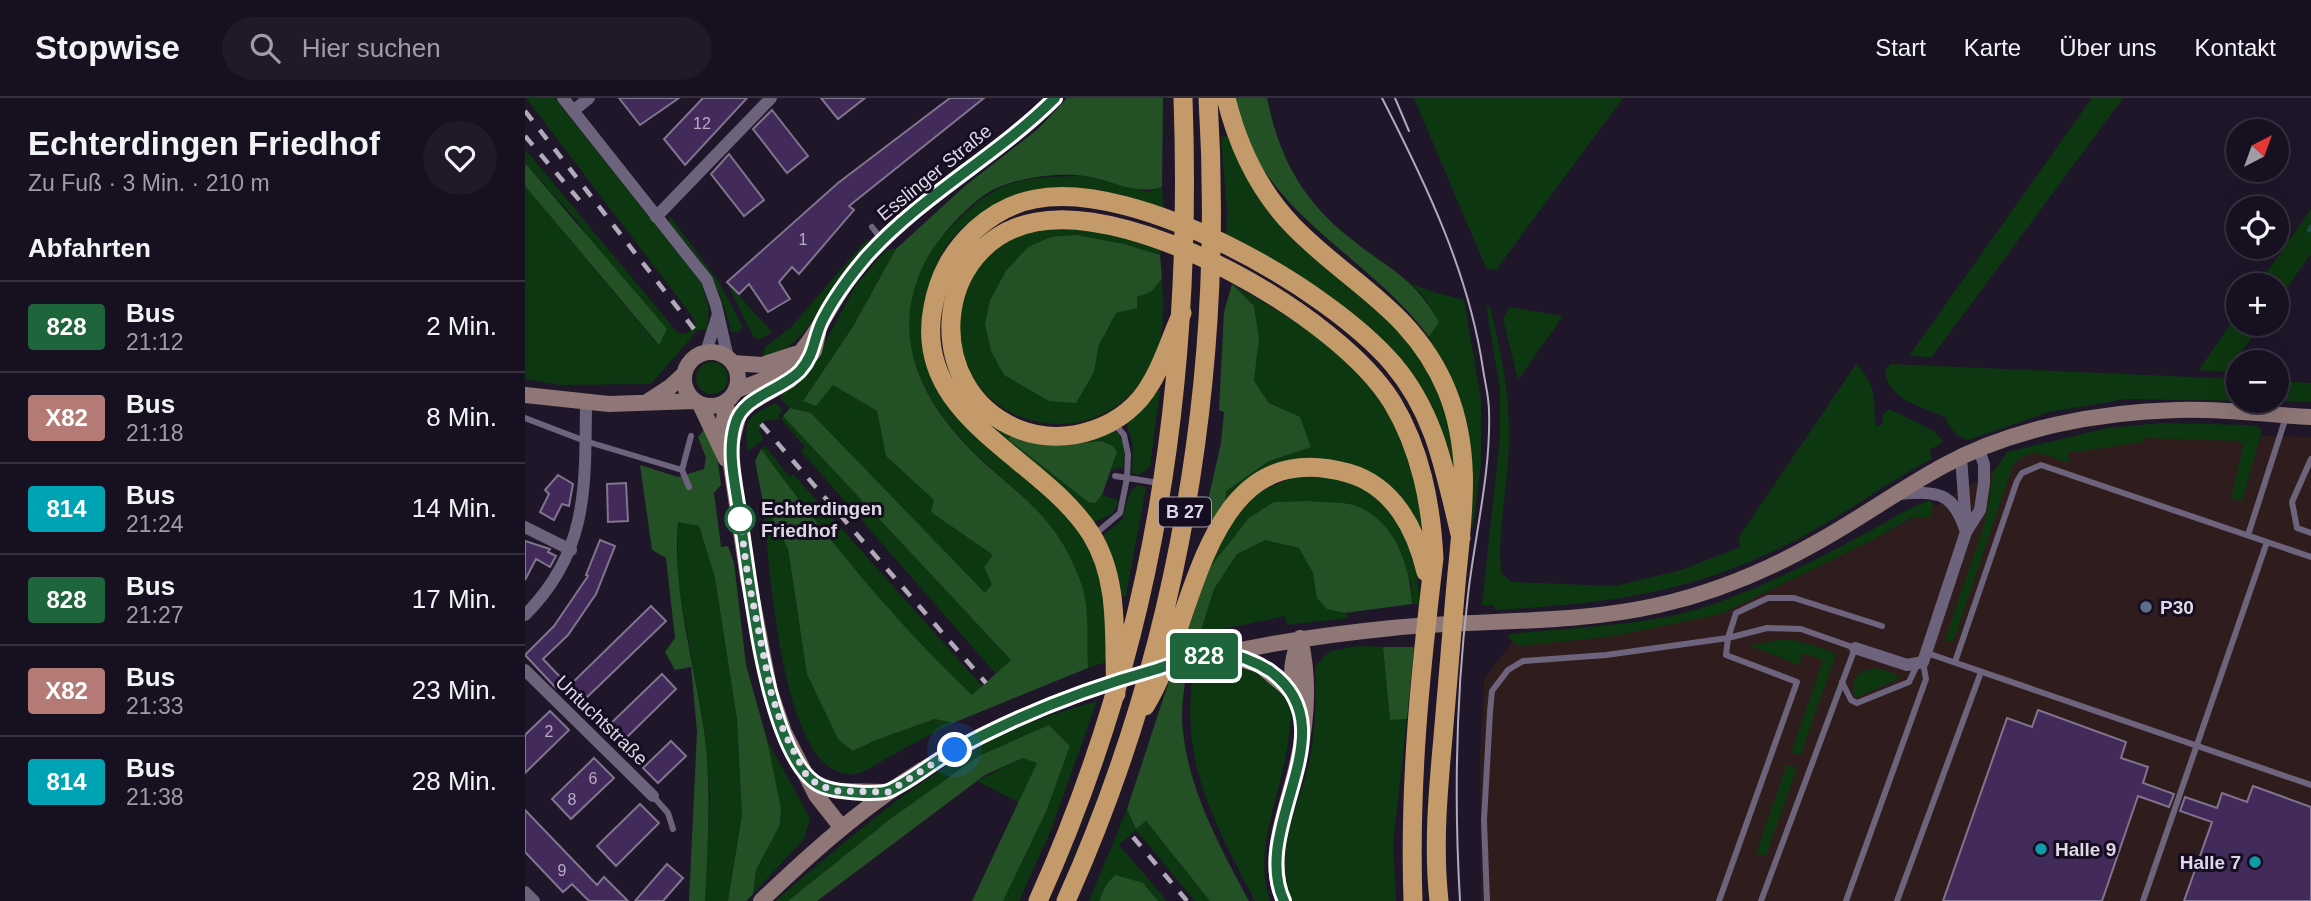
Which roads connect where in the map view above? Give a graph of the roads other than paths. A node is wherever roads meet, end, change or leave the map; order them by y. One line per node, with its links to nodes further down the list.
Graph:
1 (563, 98): 8 (street)
2 (589, 98): 8 (street)
3 (771, 98): 9 (street)
4 (1055, 98): 11 (main road, Esslinger Straße)
5 (1183, 98): 13 (highway, B 27)
6 (1208, 98): 65 (highway, B 27)
7 (1226, 98): 46 (highway)
8 (573, 111): 9 (street)
9 (656, 216): 12 (street)
10 (872, 227): 11 (lane)
11 (883, 241): 14 (main road, Esslinger Straße)
12 (718, 313): 15 (street); 17 (street)
13 (1182, 313): 27 (highway); 38 (highway, B 27)
14 (820, 325): 16 (main road, Esslinger Straße); 30 (main road)
15 (706, 352): 17 (main road); 18 (main road)
16 (797, 353): 17 (main road); 20 (main road, Esslinger Straße)
17 (730, 360): 20 (main road)
18 (684, 374): 22 (main road); 23 (main road)
19 (525, 395): 21 (main road)
20 (731, 396): 23 (main road); 30 (main road)
21 (586, 402): 22 (main road); 29 (street)
22 (645, 402): 23 (main road)
23 (697, 403): 35 (main road)
24 (2286, 415): 25 (main road); 31 (main road); 44 (lane)
25 (2311, 417)
26 (525, 418): 29 (lane)
27 (1113, 421): 37 (lane); 50 (highway)
28 (691, 436): 34 (lane)
29 (585, 441): 34 (lane); 48 (street)
30 (730, 450): 35 (main road)
31 (1979, 450): 32 (main road); 42 (street)
32 (1961, 457): 40 (main road); 42 (street)
33 (2311, 459): 43 (lane)
34 (682, 470): 39 (lane)
35 (734, 476): 67 (main road)
36 (1115, 477): 37 (lane)
37 (1127, 478): 38 (lane); 45 (lane)
38 (1164, 484): 63 (highway, B 27)
39 (689, 487)
40 (1898, 494): 42 (street); 53 (main road)
41 (525, 527): 48 (street)
42 (1966, 532): 57 (street)
43 (2311, 533)
44 (2248, 535): 47 (lane); 58 (lane)
45 (1092, 536): 46 (highway); 63 (highway)
46 (1461, 538): 81 (highway)
47 (2267, 542): 49 (lane); 66 (lane)
48 (571, 550): 51 (street)
49 (2311, 557)
50 (1429, 601): 65 (highway); 80 (highway)
51 (525, 615)
52 (1882, 626): 54 (lane)
53 (1300, 638): 56 (main road); 62 (main road); 64 (main road)
54 (1728, 638): 55 (lane); 82 (lane); 83 (lane)
55 (1855, 648): 57 (street); 61 (lane)
56 (1220, 653): 62 (main road); 70 (main road)
57 (1922, 660): 58 (lane); 61 (lane); 85 (lane)
58 (1955, 662): 60 (lane)
59 (525, 670): 71 (street, Untuchtstraße)
60 (1981, 672): 66 (lane); 86 (lane)
61 (1842, 682): 84 (lane)
62 (1293, 693): 64 (main road)
63 (1116, 694): 77 (highway, B 27)
64 (1304, 722): 79 (main road)
65 (1133, 726): 78 (highway, B 27)
66 (2198, 747): 69 (lane); 87 (lane)
67 (805, 773): 68 (main road); 72 (main road)
68 (818, 785): 70 (main road); 72 (main road)
69 (2311, 785)
70 (888, 792): 72 (main road)
71 (653, 796): 73 (lane)
72 (842, 828): 76 (main road)
73 (673, 829)
74 (525, 892): 75 (street)
75 (534, 901)
76 (761, 901)
77 (1038, 901)
78 (1066, 901)
79 (1284, 901)
80 (1413, 901)
81 (1439, 901)
82 (1487, 901)
83 (1720, 901)
84 (1761, 901)
85 (1846, 901)
86 (1897, 901)
87 (2143, 901)

